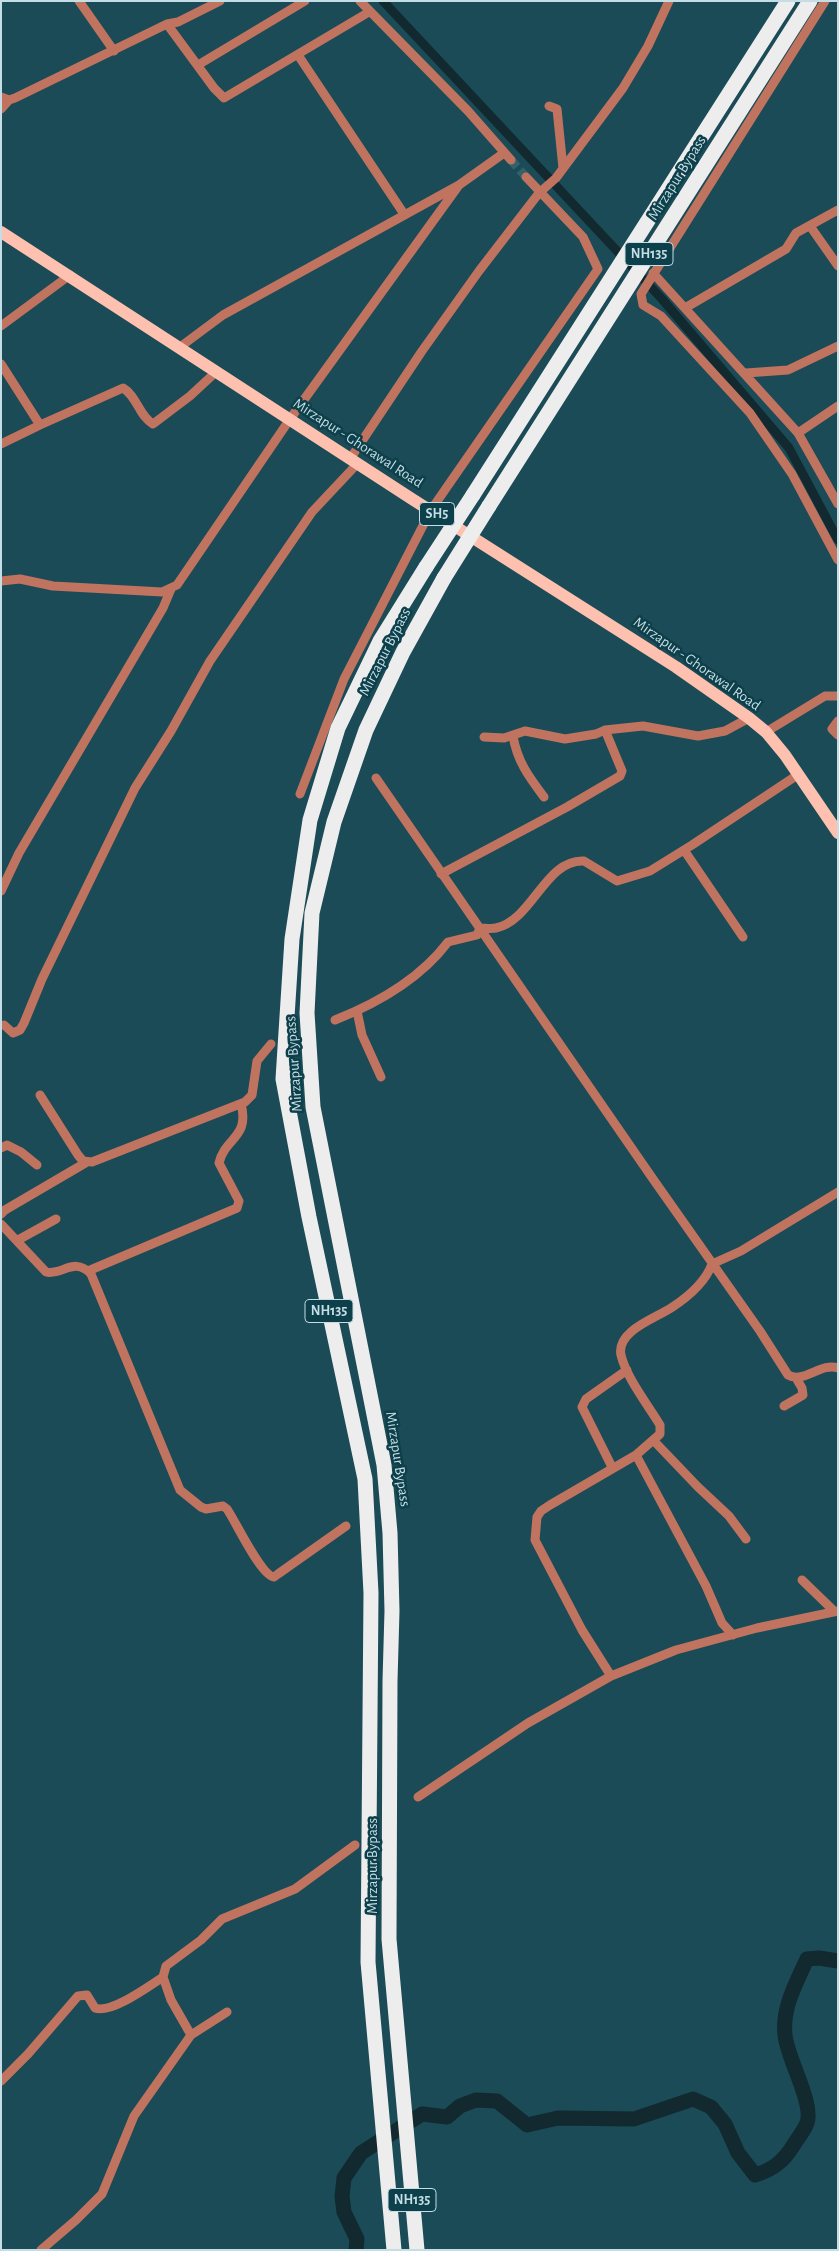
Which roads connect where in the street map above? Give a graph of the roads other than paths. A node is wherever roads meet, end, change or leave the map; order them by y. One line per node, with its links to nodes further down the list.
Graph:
1 (79, 1): 11 (street)
2 (220, 1): 10 (street)
3 (305, 1): 13 (street)
4 (360, 1): 9 (street)
5 (669, 1): 19 (street)
6 (788, 1): 103 (highway, Mirzapur Bypass / NH135, bridge)
7 (810, 1): 104 (highway, Mirzapur Bypass / NH135, bridge)
8 (825, 1): 29 (street)
9 (369, 12): 12 (street); 17 (street)
10 (167, 24): 11 (street); 13 (street)
11 (114, 51): 14 (street)
12 (298, 55): 13 (street); 24 (street)
13 (198, 65)
14 (5, 98): 16 (street)
15 (549, 106): 19 (street)
16 (1, 109)
17 (504, 153): 18 (street); 21 (street)
18 (512, 160)
19 (563, 168): 22 (street)
20 (526, 177): 22 (street)
21 (459, 184): 24 (street); 38 (street)
22 (543, 190): 42 (street); 44 (street)
23 (838, 210): 25 (street)
24 (404, 214): 33 (street)
25 (810, 226): 27 (street); 30 (street)
26 (1, 232): 28 (main road, Mirzapur - Ghorawal Road / SH5)
27 (838, 266)
28 (70, 275): 31 (street); 33 (main road, Mirzapur - Ghorawal Road / SH5)
29 (651, 276): 30 (street); 45 (street)
30 (684, 308): 36 (street)
31 (1, 326)
32 (838, 346): 36 (street)
33 (180, 347): 35 (main road, Mirzapur - Ghorawal Road / SH5)
34 (1, 364): 39 (street)
35 (217, 371): 38 (main road, Mirzapur - Ghorawal Road / SH5); 39 (street)
36 (746, 373): 40 (street)
37 (838, 406): 40 (street)
38 (290, 419): 42 (main road, Mirzapur - Ghorawal Road / SH5); 47 (street)
39 (40, 425): 41 (street)
40 (798, 433): 43 (street)
41 (1, 444)
42 (354, 461): 44 (main road, Mirzapur - Ghorawal Road / SH5); 68 (street)
43 (838, 504)
44 (431, 510): 49 (main road, Mirzapur - Ghorawal Road / SH5); 58 (street)
45 (838, 560)
46 (1, 581): 47 (street)
47 (171, 589): 63 (street)
48 (838, 696): 52 (street)
49 (749, 718): 51 (street); 52 (main road, Mirzapur - Ghorawal Road / SH5)
50 (838, 721): 53 (street)
51 (604, 730): 54 (street); 62 (street)
52 (766, 732): 56 (main road, Mirzapur - Ghorawal Road / SH5)
53 (838, 734)
54 (513, 736): 55 (street); 59 (street)
55 (484, 737)
56 (799, 774): 60 (main road, Mirzapur - Ghorawal Road / SH5); 61 (street)
57 (376, 778): 62 (street)
58 (300, 794)
59 (544, 797)
60 (838, 833)
61 (684, 850): 64 (street); 65 (street)
62 (441, 874): 64 (street)
63 (1, 892)
64 (480, 928): 66 (street); 81 (street)
65 (743, 937)
66 (357, 1011): 67 (street); 70 (street)
67 (335, 1020)
68 (4, 1025)
69 (271, 1044): 72 (street)
70 (381, 1077)
71 (40, 1095): 74 (street)
72 (241, 1104): 74 (street); 82 (street)
73 (1, 1148): 75 (street)
74 (87, 1162): 77 (street)
75 (36, 1164)
76 (838, 1192): 81 (street)
77 (1, 1214)
78 (56, 1219): 80 (street)
79 (1, 1224): 80 (street)
80 (18, 1240): 82 (street)
81 (712, 1264): 84 (street); 85 (street)
82 (88, 1271): 90 (street)
83 (838, 1368): 85 (street)
84 (627, 1370): 87 (street); 89 (street)
85 (796, 1378): 86 (street)
86 (784, 1406)
87 (654, 1441): 88 (street); 91 (street)
88 (636, 1455): 89 (street); 94 (street)
89 (612, 1468): 95 (street)
90 (346, 1526)
91 (746, 1539)
92 (802, 1580): 93 (street)
93 (836, 1611): 94 (street)
94 (733, 1635): 95 (street)
95 (610, 1676): 96 (street)
96 (418, 1797)
97 (355, 1845): 98 (street)
98 (163, 1977): 100 (street); 101 (street)
99 (227, 2012): 100 (street)
100 (191, 2035): 102 (street)
101 (1, 2080)
102 (41, 2250)
103 (394, 2250)
104 (416, 2250)

